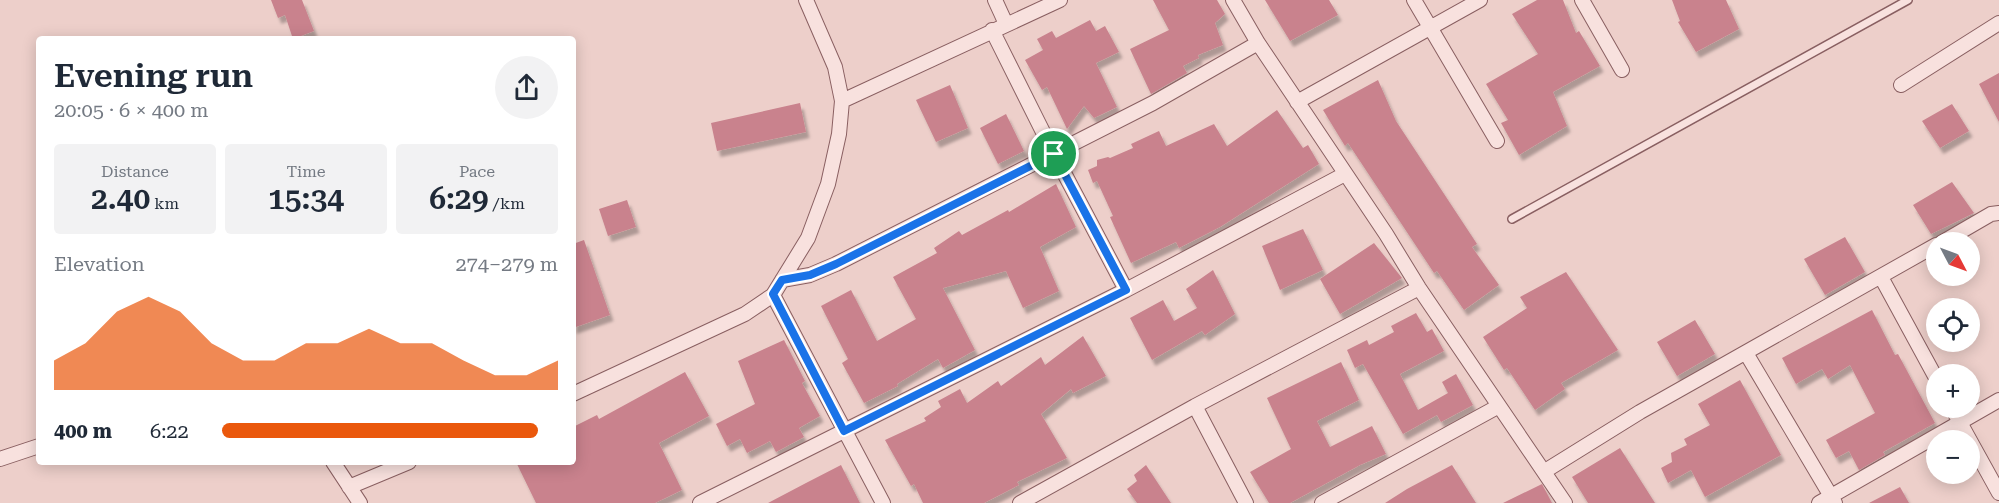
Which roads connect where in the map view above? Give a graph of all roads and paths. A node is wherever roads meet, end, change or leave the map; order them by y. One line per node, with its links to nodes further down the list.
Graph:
1 (806, 0): 16 (street)
2 (995, 0): 10 (street)
3 (1060, 0): 10 (street)
4 (1233, 0): 13 (street)
5 (1414, 0): 11 (street)
6 (1479, 0): 11 (street)
7 (1582, 0): 14 (street)
8 (1908, 0): 22 (lane)
9 (1999, 23): 15 (street)
10 (1006, 24): 12 (street)
11 (1430, 28): 17 (street); 18 (street)
12 (992, 30): 16 (street); 19 (street)
13 (1258, 43): 17 (street); 19 (street)
14 (1623, 70)
15 (1901, 85)
16 (842, 101): 26 (street)
17 (1297, 102): 20 (street)
18 (1497, 141)
19 (1054, 154): 26 (street); 28 (street)
20 (1345, 174): 27 (street); 28 (street)
21 (1999, 213): 23 (street)
22 (1512, 219)
23 (1960, 232)
24 (1926, 251): 25 (street)
25 (1881, 277): 30 (street); 31 (street)
26 (782, 280): 29 (street)
27 (1419, 288): 34 (street); 35 (street)
28 (1126, 290): 38 (street)
29 (773, 294): 32 (street); 38 (street)
30 (1746, 353): 43 (street); 46 (street)
31 (1928, 364)
32 (576, 393)
33 (1999, 400): 37 (street)
34 (1195, 406): 50 (street); 51 (street)
35 (1499, 406): 43 (street); 52 (street)
36 (1958, 418): 37 (street)
37 (1960, 422): 45 (street); 46 (street)
38 (844, 431): 48 (street); 49 (street)
39 (36, 447): 40 (street)
40 (0, 459)
41 (335, 465): 44 (street)
42 (402, 465): 44 (street)
43 (1545, 471): 53 (street)
44 (349, 487): 47 (street)
45 (1999, 493)
46 (1833, 499): 54 (street)
47 (360, 503)
48 (700, 503)
49 (883, 503)
50 (1020, 503)
51 (1246, 503)
52 (1322, 503)
53 (1565, 503)
54 (1819, 503)

